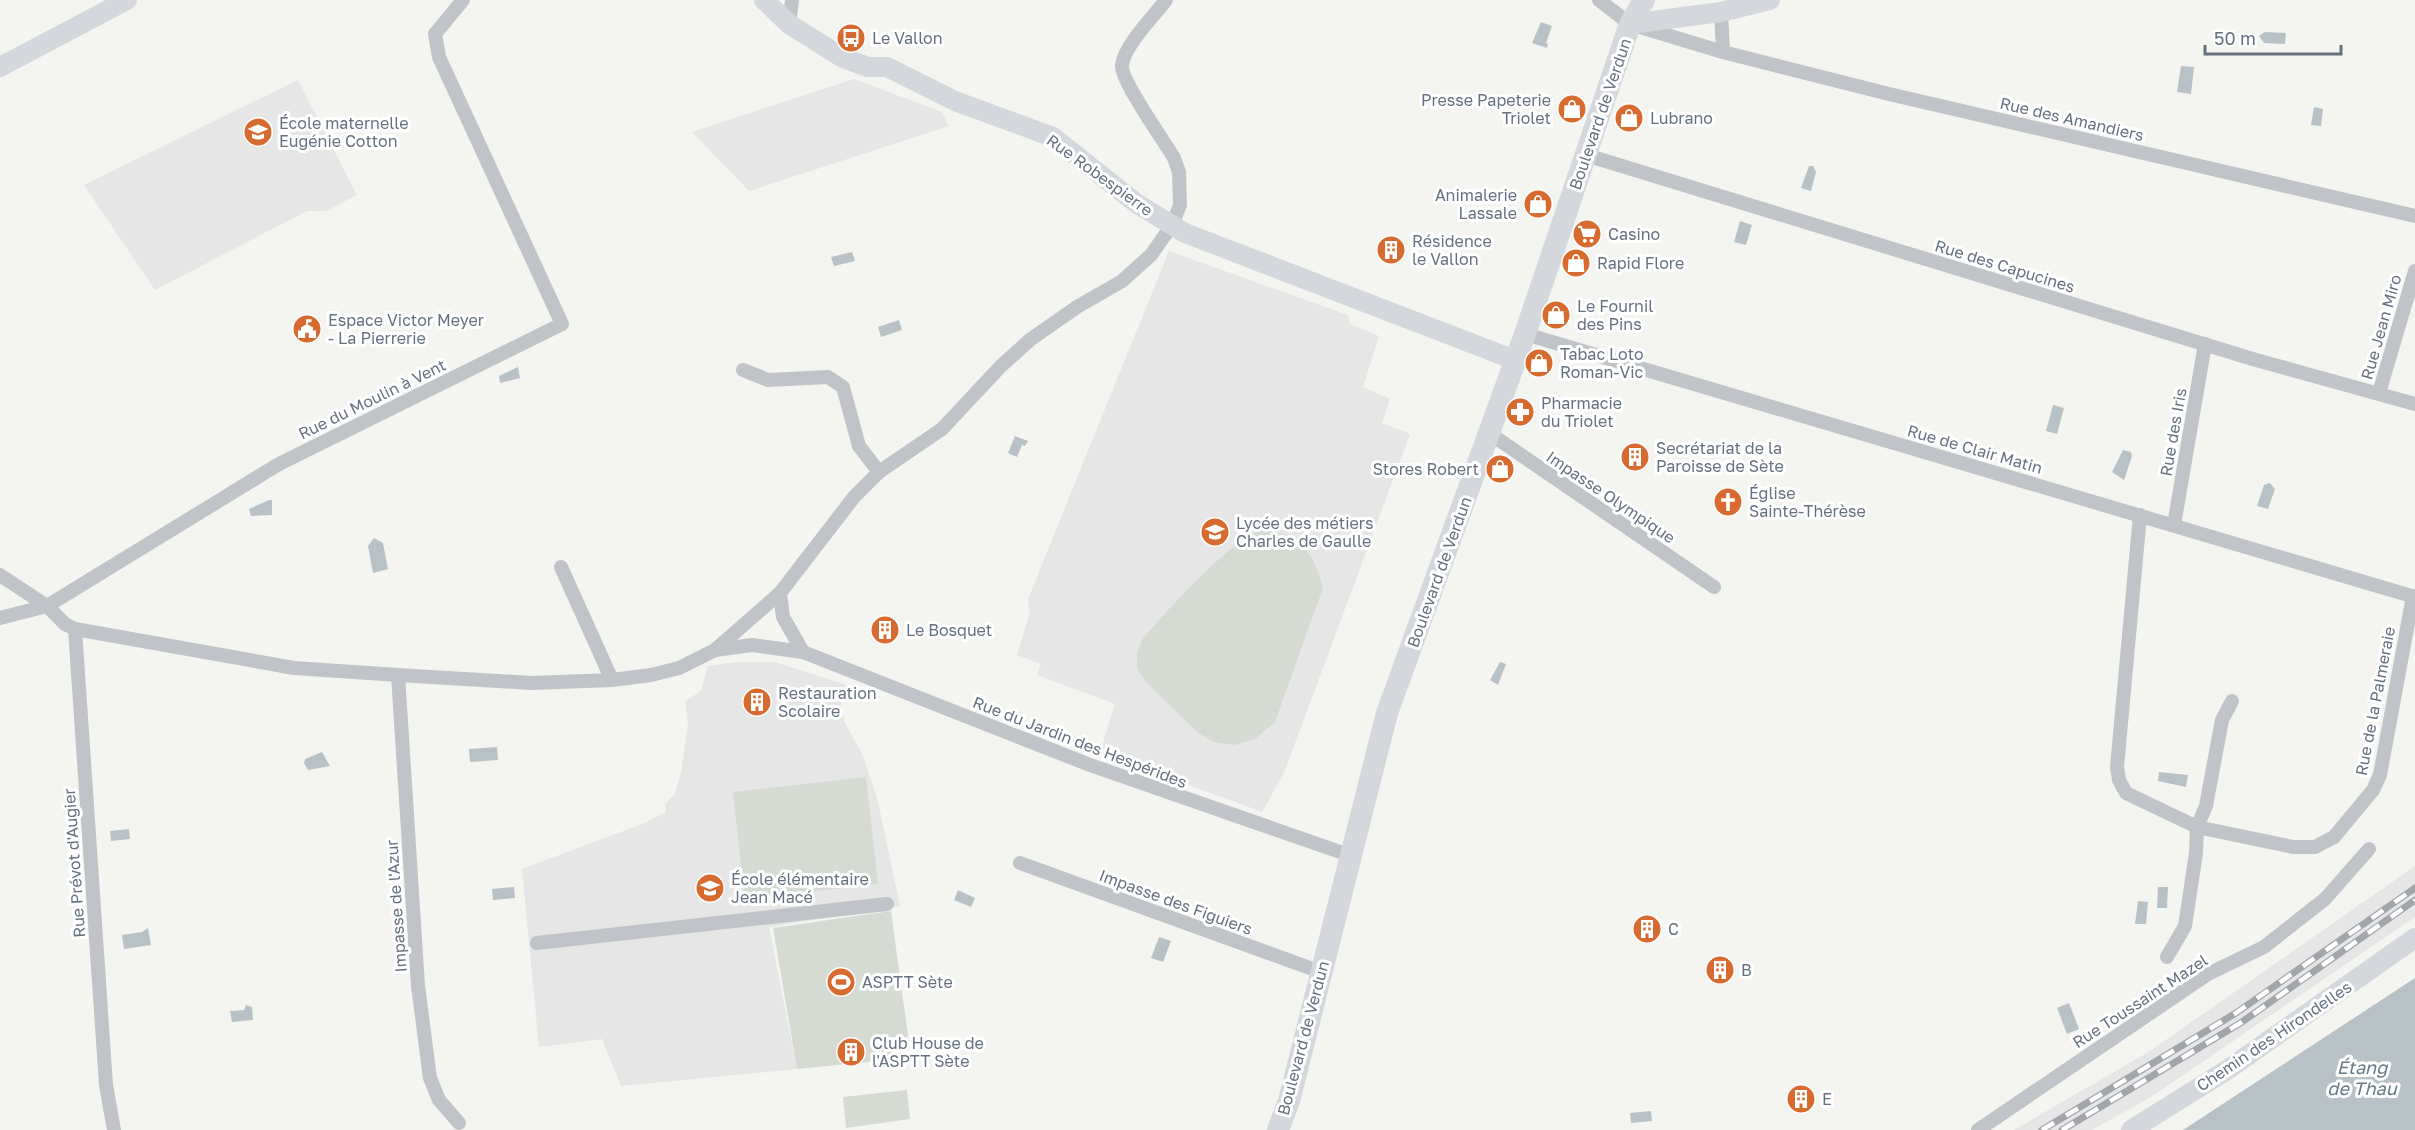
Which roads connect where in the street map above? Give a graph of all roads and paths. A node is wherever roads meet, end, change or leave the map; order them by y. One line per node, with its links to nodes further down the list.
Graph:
1 (127, 0): 13 (street)
2 (463, 0): 33 (street, Rue du Moulin à Vent)
3 (764, 0): 10 (street, Rue Robespierre)
4 (792, 0): 10 (street)
5 (1166, 0): 16 (street)
6 (1599, 0): 11 (street)
7 (1644, 0): 11 (main road, Boulevard de Verdun)
8 (1770, 0): 9 (street)
9 (1721, 12): 11 (street); 12 (street)
10 (789, 24): 16 (street, Rue Robespierre)
11 (1630, 24): 12 (street, Rue des Amandiers); 14 (main road, Boulevard de Verdun)
12 (1723, 52): 15 (street, Rue des Amandiers)
13 (0, 67)
14 (1586, 155): 18 (main road, Boulevard de Verdun); 19 (street, Rue des Capucines)
15 (2415, 216)
16 (1172, 225): 20 (street, Rue Robespierre); 25 (street)
17 (2415, 271): 22 (street, Rue Jean Miro)
18 (1525, 334): 20 (main road, Boulevard de Verdun); 26 (street, Rue de Clair Matin)
19 (2205, 344): 22 (street, Rue des Capucines); 27 (street, Rue des Iris)
20 (1515, 360): 24 (main road, Boulevard de Verdun)
21 (743, 370): 25 (street)
22 (2379, 393): 23 (street, Rue des Capucines)
23 (2415, 404)
24 (1490, 434): 30 (street, Impasse Olympique); 43 (main road, Boulevard de Verdun)
25 (879, 472): 31 (street)
26 (2140, 515): 27 (street, Rue de Clair Matin); 41 (street, Rue de la Palmeraie)
27 (2174, 525): 32 (street, Rue de Clair Matin)
28 (561, 567): 39 (street)
29 (0, 575): 33 (street)
30 (1714, 587)
31 (780, 593): 36 (street); 37 (street)
32 (2414, 596): 41 (street, Rue de la Palmeraie)
33 (48, 606): 34 (street, Rue du Moulin à Vent); 35 (street)
34 (0, 618)
35 (75, 629): 38 (street); 51 (street, Rue Prévot d'Augier)
36 (715, 650): 37 (street, Rue du Jardin des Hespérides); 39 (street)
37 (803, 652): 43 (street, Rue du Jardin des Hespérides)
38 (398, 675): 39 (street); 50 (street, Impasse de l'Azur)
39 (612, 680)
40 (2232, 701): 41 (street)
41 (2197, 827): 48 (street)
42 (2369, 849): 53 (street, Rue Toussaint Mazel)
43 (1349, 855): 49 (main road, Boulevard de Verdun)
44 (1020, 863): 49 (street, Impasse des Figuiers)
45 (887, 904): 47 (street)
46 (2415, 938): 54 (street, Chemin des Hirondelles)
47 (537, 943)
48 (2167, 957)
49 (1321, 972): 52 (main road, Boulevard de Verdun)
50 (459, 1123)
51 (114, 1130)
52 (1278, 1130)
53 (1977, 1130)
54 (2131, 1130)

